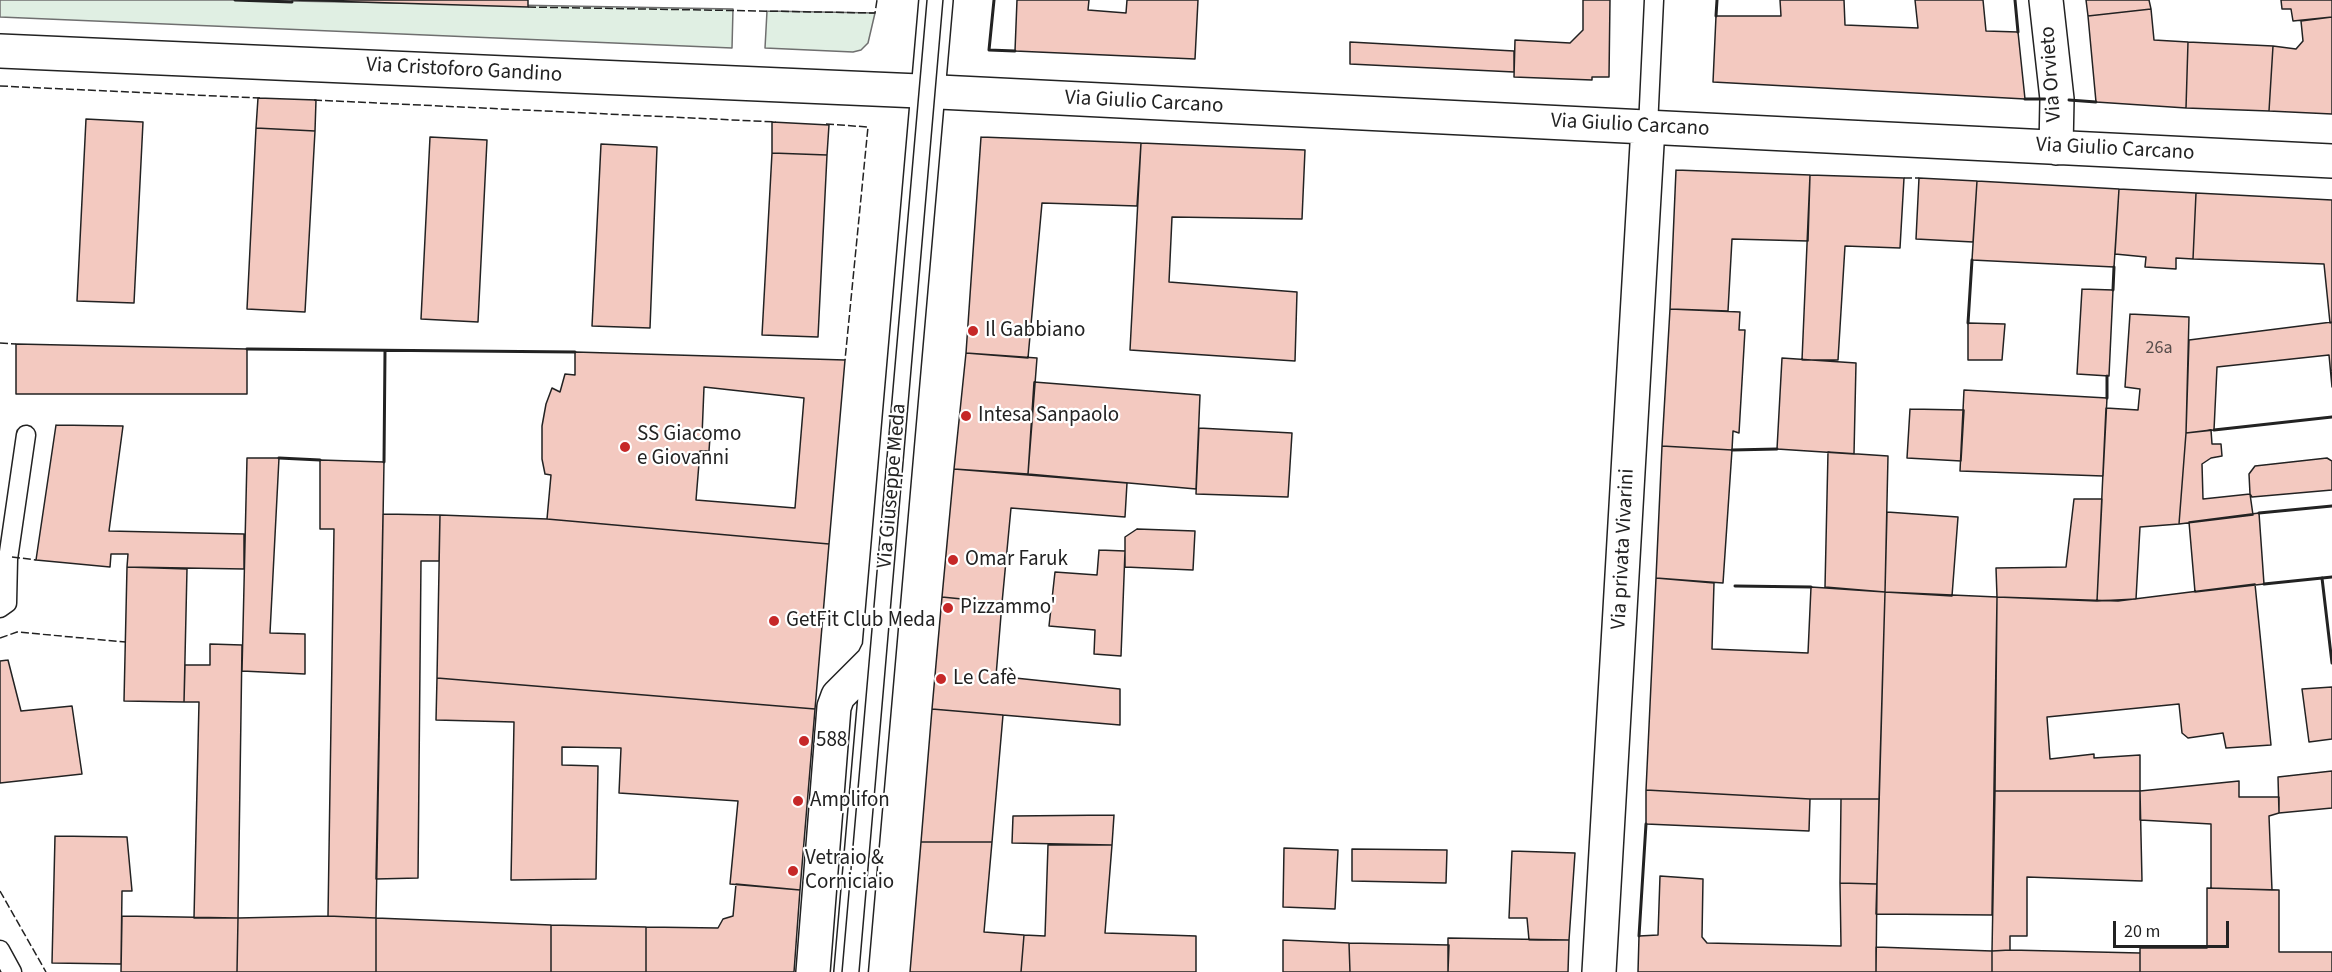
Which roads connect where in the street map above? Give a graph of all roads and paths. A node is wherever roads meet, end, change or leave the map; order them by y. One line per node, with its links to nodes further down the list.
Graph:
1 (936, 0): 5 (street, Via Giuseppe Meda)
2 (1654, 0): 6 (lane)
3 (2046, 0): 7 (street, Via Orvieto)
4 (0, 51): 5 (street, Via Cristoforo Gandino)
5 (928, 92): 6 (street, Via Giulio Carcano); 11 (street, Via Giuseppe Meda)
6 (1648, 126): 7 (street, Via Giulio Carcano); 16 (street, Via privata Vivarini)
7 (2056, 148): 8 (street, Via Giulio Carcano)
8 (2332, 161)
9 (26, 435): 10 (lane)
10 (0, 608)
11 (879, 649): 14 (street); 15 (street, Via Giuseppe Meda)
12 (0, 950): 13 (lane)
13 (12, 972)
14 (813, 972)
15 (851, 972)
16 (1599, 972)

